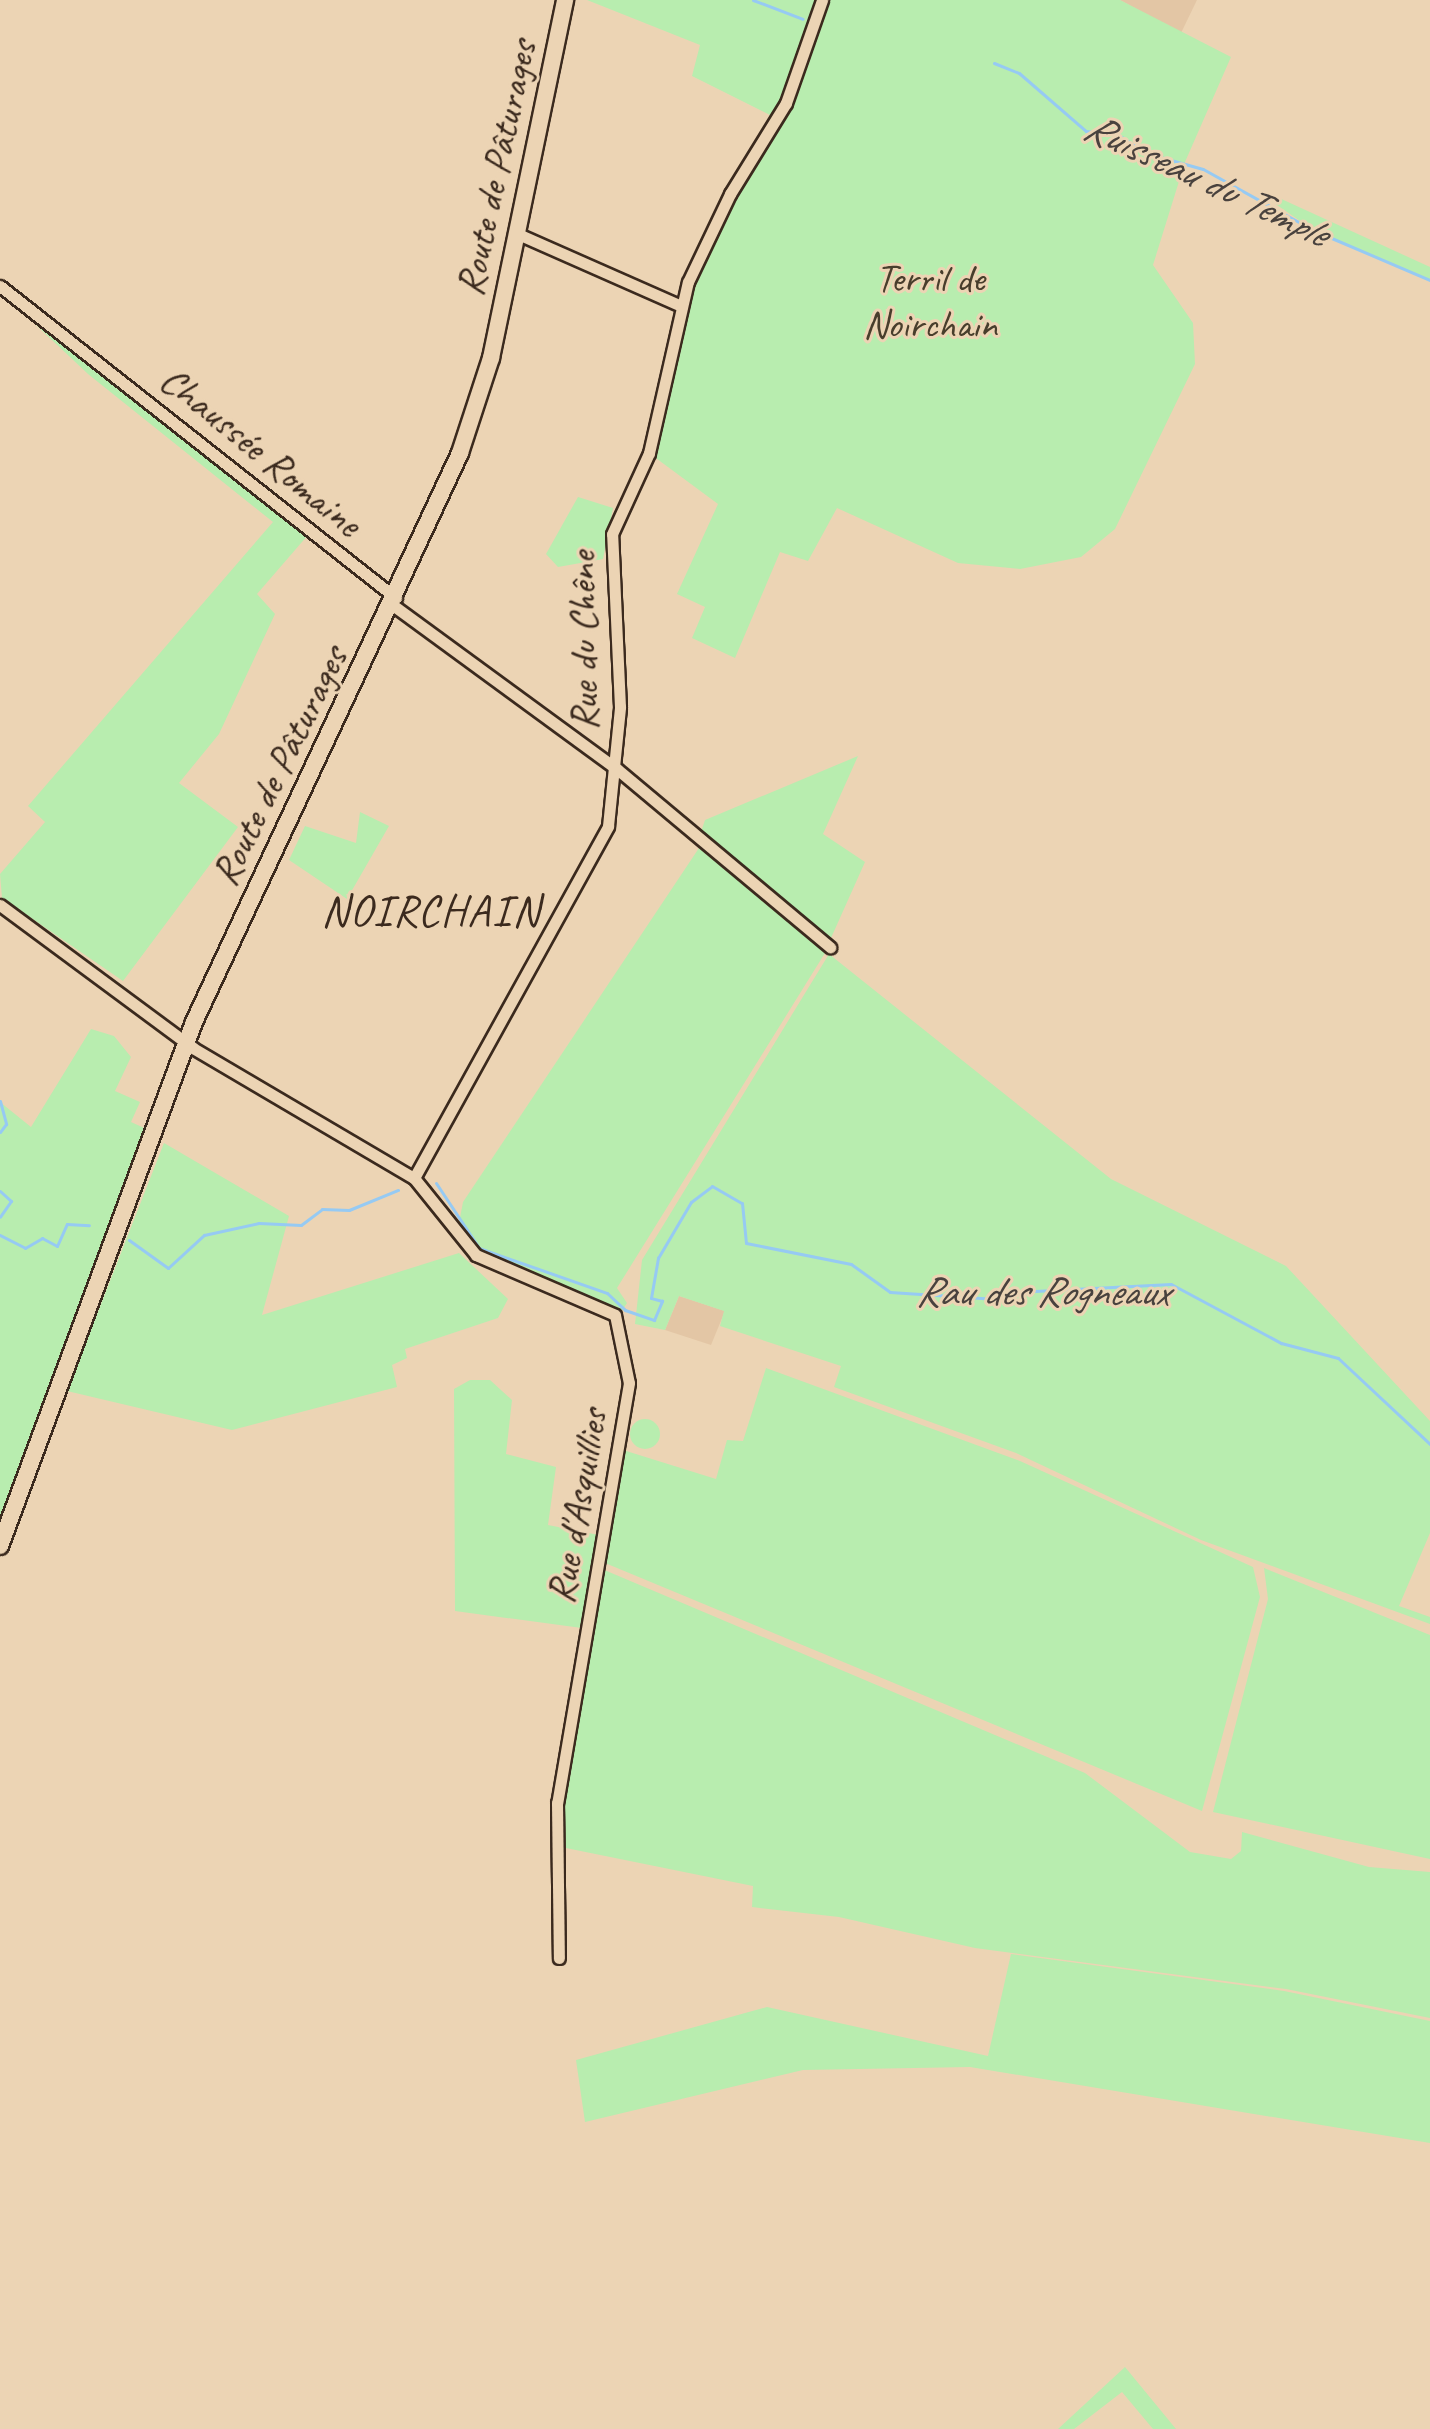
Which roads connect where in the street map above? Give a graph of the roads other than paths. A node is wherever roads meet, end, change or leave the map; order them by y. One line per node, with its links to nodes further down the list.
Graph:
1 (565, 0): 3 (main road, Route de Pâturages)
2 (822, 0): 5 (street, Rue du Chêne)
3 (518, 234): 5 (street); 6 (main road, Route de Pâturages)
4 (0, 286): 6 (street, Chaussée Romaine)
5 (679, 305): 7 (street, Rue du Chêne)
6 (395, 602): 7 (street, Chaussée Romaine); 10 (main road, Route de Pâturages)
7 (617, 769): 9 (street, Chaussée Romaine); 11 (street, Rue du Chêne)
8 (0, 905): 10 (street, Rue d'Asquillies)
9 (830, 947)
10 (187, 1040): 11 (street, Rue d'Asquillies); 12 (main road, Route de Pâturages)
11 (414, 1178): 13 (street, Rue d'Asquillies)
12 (0, 1546)
13 (559, 1958)

